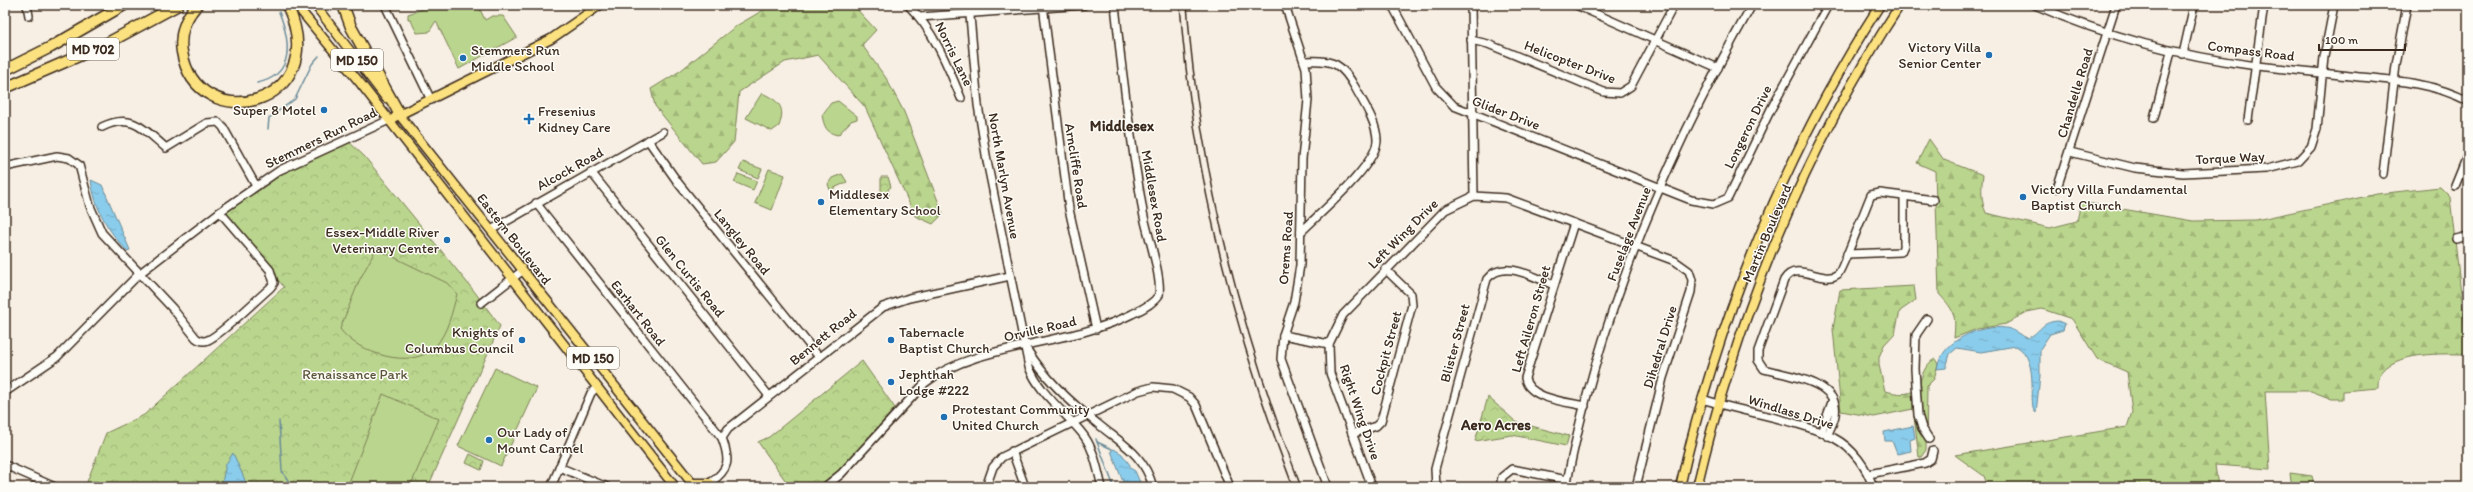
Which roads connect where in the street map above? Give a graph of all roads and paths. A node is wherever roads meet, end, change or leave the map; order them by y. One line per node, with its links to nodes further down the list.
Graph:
1 (27, 5): 32 (street)
2 (124, 5): 42 (highway, MD 702)
3 (178, 5): 45 (highway, MD 702)
4 (197, 5): 5 (highway)
5 (287, 5)
6 (296, 5): 52 (main road, Eastern Boulevard / MD 150)
7 (315, 5): 49 (main road, Eastern Boulevard / MD 150)
8 (343, 5): 49 (highway)
9 (385, 5): 47 (street)
10 (600, 5): 47 (main road, Stemmers Run Road)
11 (908, 5): 33 (street, Norris Lane)
12 (969, 5): 31 (street, North Marlyn Avenue)
13 (1084, 5): 30 (street)
14 (1115, 5): 84 (street, Middlesex Road)
15 (1285, 5): 39 (street, Orems Road)
16 (1392, 5): 50 (street, Glider Drive)
17 (1471, 5): 35 (street)
18 (1576, 5): 36 (street)
19 (1674, 5): 36 (street, Helicopter Drive)
20 (1752, 5): 41 (street, Fuselage Avenue)
21 (1828, 5): 64 (street, Longeron Drive)
22 (1880, 5): 95 (main road, Martin Boulevard)
23 (1900, 5): 96 (main road, Martin Boulevard)
24 (2035, 5): 34 (street, Compass Road)
25 (2116, 5): 34 (street, Chandelle Road)
26 (2194, 5): 38 (street)
27 (2264, 5): 40 (street)
28 (2334, 5): 43 (street, Torque Way)
29 (2406, 5): 44 (street)
30 (1043, 6): 31 (street); 87 (street, Arncliffe Road)
31 (969, 14): 33 (street); 81 (street, North Marlyn Avenue)
32 (29, 16)
33 (920, 17): 46 (street, Norris Lane)
34 (2107, 33): 37 (street, Compass Road); 57 (street, Chandelle Road)
35 (1471, 40): 36 (street, Helicopter Drive); 50 (street)
36 (1655, 40): 41 (street)
37 (2172, 52): 38 (street, Compass Road); 51 (street)
38 (2183, 54): 40 (street, Compass Road)
39 (1304, 61): 73 (street, Orems Road); 73 (street)
40 (2256, 66): 43 (street, Compass Road); 53 (street)
41 (1718, 68): 64 (street, Fuselage Avenue)
42 (5, 70)
43 (2322, 73): 44 (street, Compass Road); 57 (street, Torque Way)
44 (2395, 80): 48 (street, Compass Road); 61 (street)
45 (5, 88)
46 (961, 98)
47 (431, 100): 49 (main road, Stemmers Run Road)
48 (2468, 102)
49 (400, 115): 52 (main road, Stemmers Run Road); 72 (main road, Eastern Boulevard / MD 150)
50 (1473, 115): 64 (street, Glider Drive); 66 (street)
51 (2154, 118)
52 (389, 120): 62 (street, Stemmers Run Road); 82 (main road, Eastern Boulevard / MD 150)
53 (2248, 120)
54 (102, 127): 62 (street)
55 (663, 132): 56 (street, Alcock Road)
56 (648, 140): 60 (street, Alcock Road); 91 (street, Langley Road)
57 (2070, 152): 65 (street, Chandelle Road)
58 (2468, 154): 63 (street)
59 (5, 167): 80 (street)
60 (591, 172): 69 (street, Alcock Road); 94 (street, Glen Curtis Road)
61 (2383, 174)
62 (256, 186): 70 (street, Stemmers Run Road)
63 (2455, 186)
64 (1661, 187): 76 (street, Fuselage Avenue)
65 (2057, 188)
66 (1474, 196): 71 (street, Left Wing Drive); 78 (street, Left Wing Drive)
67 (1904, 197): 68 (street); 77 (street); 77 (street)
68 (1934, 200)
69 (536, 203): 72 (street, Alcock Road); 102 (street, Earhart Road)
70 (220, 212): 80 (street, Stemmers Run Road); 80 (street)
71 (1574, 223): 76 (street, Left Wing Drive); 83 (street, Left Aileron Street)
72 (491, 230): 79 (main road, Eastern Boulevard / MD 150)
73 (1301, 232): 88 (street, Orems Road)
74 (2468, 236): 75 (street)
75 (2456, 239)
76 (1637, 247): 97 (street, Fuselage Avenue); 126 (street, Dihedral Drive)
77 (1847, 254): 101 (street)
78 (1385, 269): 89 (street, Left Wing Drive); 100 (street, Cockpit Street)
79 (522, 271): 82 (street); 110 (main road, Eastern Boulevard / MD 150)
80 (139, 274): 93 (street, Stemmers Run Road)
81 (1010, 276): 90 (street, North Marlyn Avenue); 91 (street, Bennett Road)
82 (512, 278): 85 (street); 92 (main road, Eastern Boulevard / MD 150)
83 (1554, 285): 97 (street, Left Aileron Street); 124 (street, Blister Street)
84 (1159, 295): 87 (street, Orville Road)
85 (481, 303)
86 (1927, 319): 103 (street)
87 (1096, 329): 90 (street, Orville Road)
88 (1283, 335): 89 (street); 122 (street, Orems Road)
89 (1329, 344): 100 (street, Right Wing Drive)
90 (1026, 348): 98 (street, North Marlyn Avenue); 99 (street, North Marlyn Avenue); 116 (street, Orville Road)
91 (819, 357): 94 (street, Bennett Road)
92 (597, 386): 107 (street); 115 (main road, Eastern Boulevard / MD 150)
93 (5, 392)
94 (769, 396): 102 (street, Bennett Road)
95 (1702, 399): 96 (street, Windlass Drive); 127 (main road, Martin Boulevard)
96 (1719, 405): 101 (street, Windlass Drive); 128 (main road, Martin Boulevard)
97 (1585, 406): 109 (street, Fuselage Avenue)
98 (1088, 415): 99 (street); 120 (street, North Marlyn Avenue); 121 (street)
99 (1071, 422): 104 (street); 119 (street, North Marlyn Avenue)
100 (1352, 434): 123 (street, Right Wing Drive)
101 (1824, 434): 108 (street, Windlass Drive)
102 (722, 438): 111 (street)
103 (1929, 439)
104 (1012, 451): 117 (street); 118 (street)
105 (1933, 451): 108 (street)
106 (5, 465): 112 (street)
107 (559, 467): 113 (street); 114 (street)
108 (1869, 474): 129 (street, Windlass Drive)
109 (1567, 483): 125 (street)
110 (694, 485): 111 (main road)
111 (708, 485)
112 (55, 487)
113 (551, 487)
114 (607, 487)
115 (675, 487)
116 (825, 487)
117 (986, 487)
118 (1025, 487)
119 (1102, 487)
120 (1153, 487)
121 (1230, 487)
122 (1328, 487)
123 (1372, 487)
124 (1436, 487)
125 (1500, 487)
126 (1636, 487)
127 (1680, 487)
128 (1697, 487)
129 (1873, 487)

